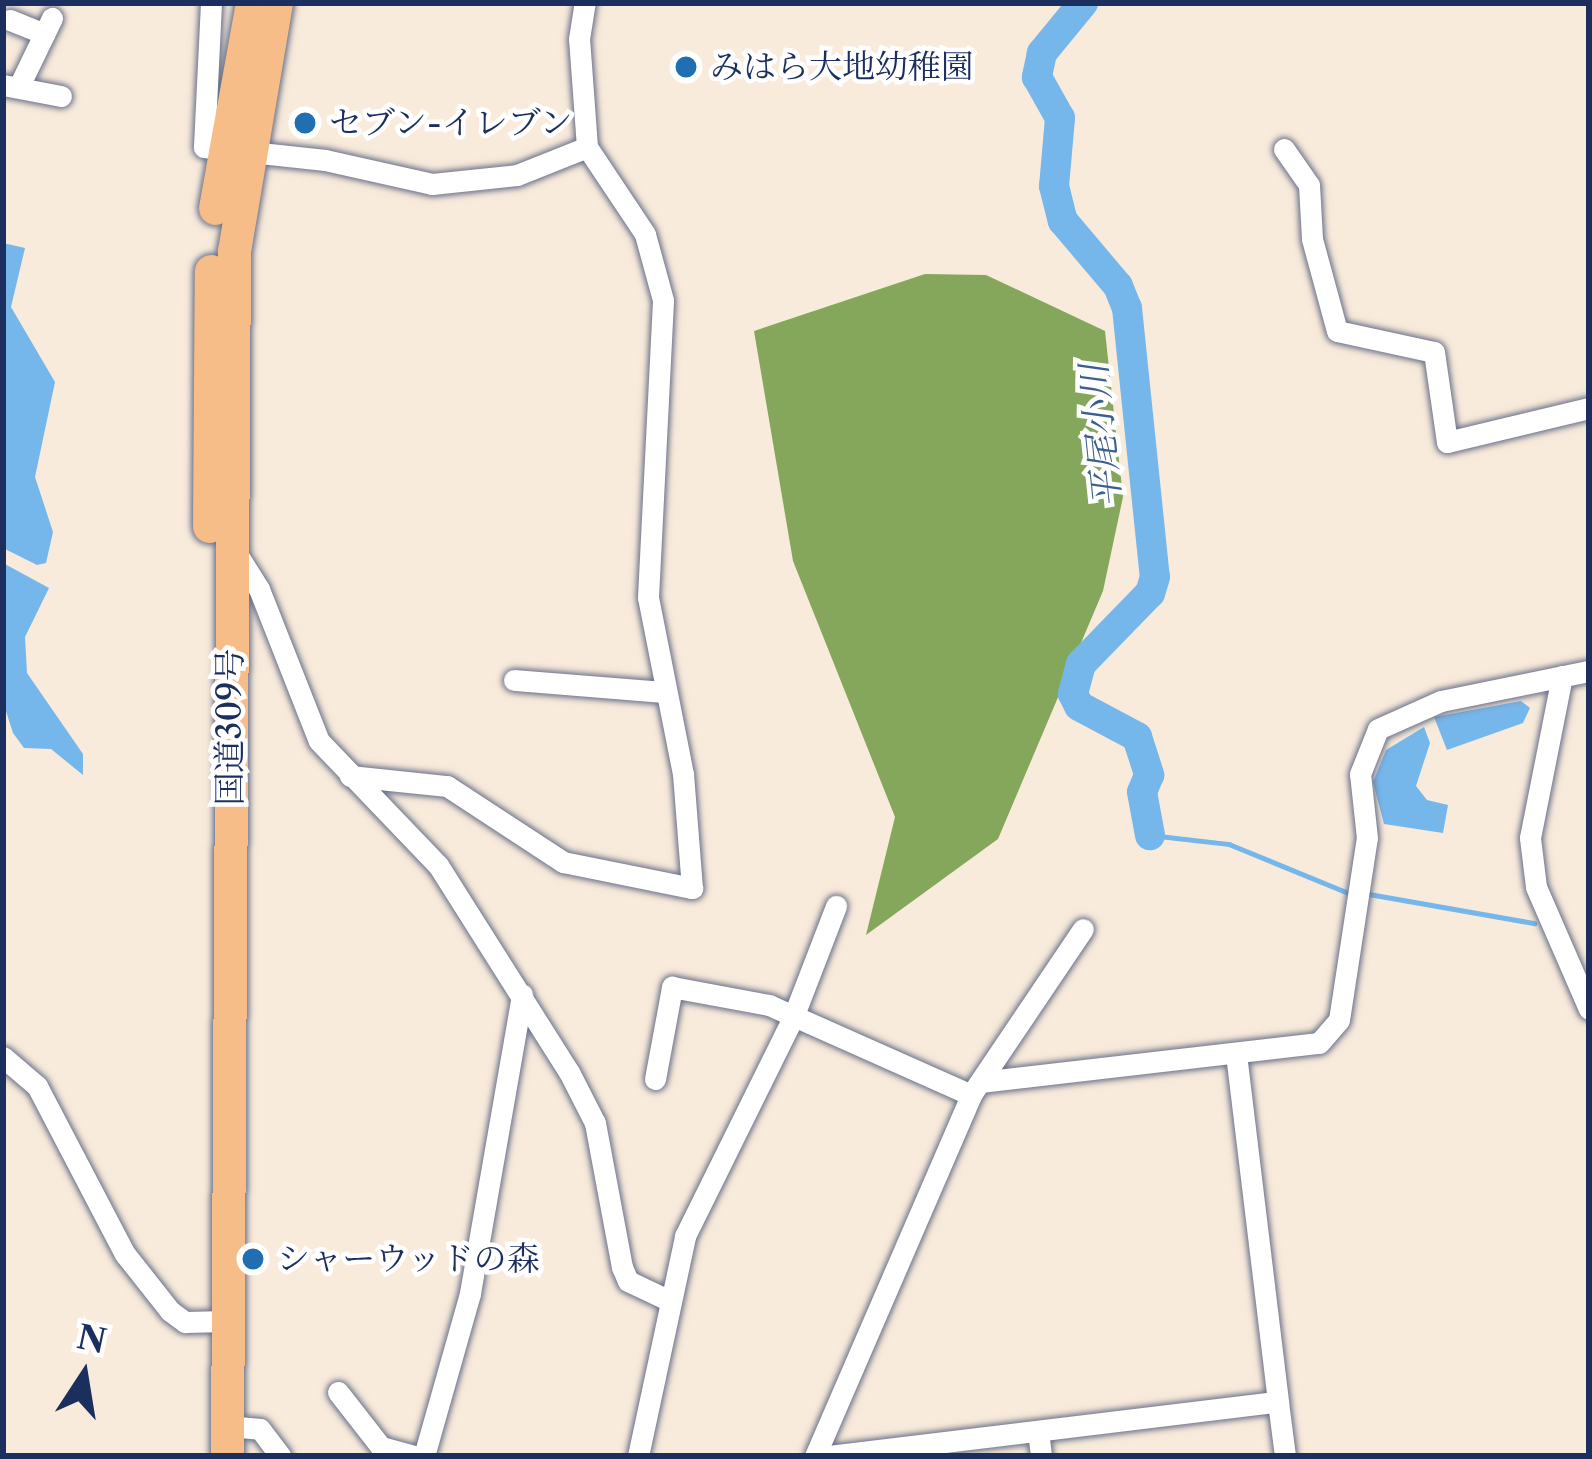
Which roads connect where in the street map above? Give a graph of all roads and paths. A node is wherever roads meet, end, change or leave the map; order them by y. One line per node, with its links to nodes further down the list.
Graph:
1 (211, 3): 10 (street)
2 (252, 3): 10 (highway, 国道309号)
3 (276, 3): 10 (highway, 国道309号)
4 (585, 3): 8 (street)
5 (11, 18): 6 (street)
6 (12, 82): 7 (street)
7 (61, 96)
8 (587, 147): 10 (street); 16 (street)
9 (1283, 149): 11 (street)
10 (234, 153): 12 (highway, 国道309号); 28 (highway, 国道309号)
11 (1589, 408)
12 (231, 545): 17 (street); 28 (highway, 国道309号)
13 (1589, 671): 14 (street)
14 (1562, 676): 21 (street); 23 (street)
15 (514, 680): 16 (street)
16 (664, 692): 17 (street)
17 (350, 776): 20 (street)
18 (836, 906): 22 (street)
19 (1083, 929): 26 (street)
20 (522, 994): 27 (street); 36 (street)
21 (1589, 1009)
22 (794, 1015): 25 (street); 26 (street); 27 (street)
23 (1236, 1054): 26 (street); 30 (street)
24 (3, 1057): 28 (street)
25 (655, 1079)
26 (976, 1089): 38 (street)
27 (668, 1300): 37 (street)
28 (215, 1322): 32 (highway, 国道309号); 33 (highway, 国道309号)
29 (338, 1392): 35 (street)
30 (1278, 1402): 31 (street); 41 (street)
31 (1038, 1431): 39 (street); 40 (street)
32 (227, 1441): 34 (street)
33 (206, 1456)
34 (280, 1456)
35 (414, 1456)
36 (424, 1456)
37 (638, 1456)
38 (814, 1456)
39 (829, 1456)
40 (1041, 1456)
41 (1285, 1456)

